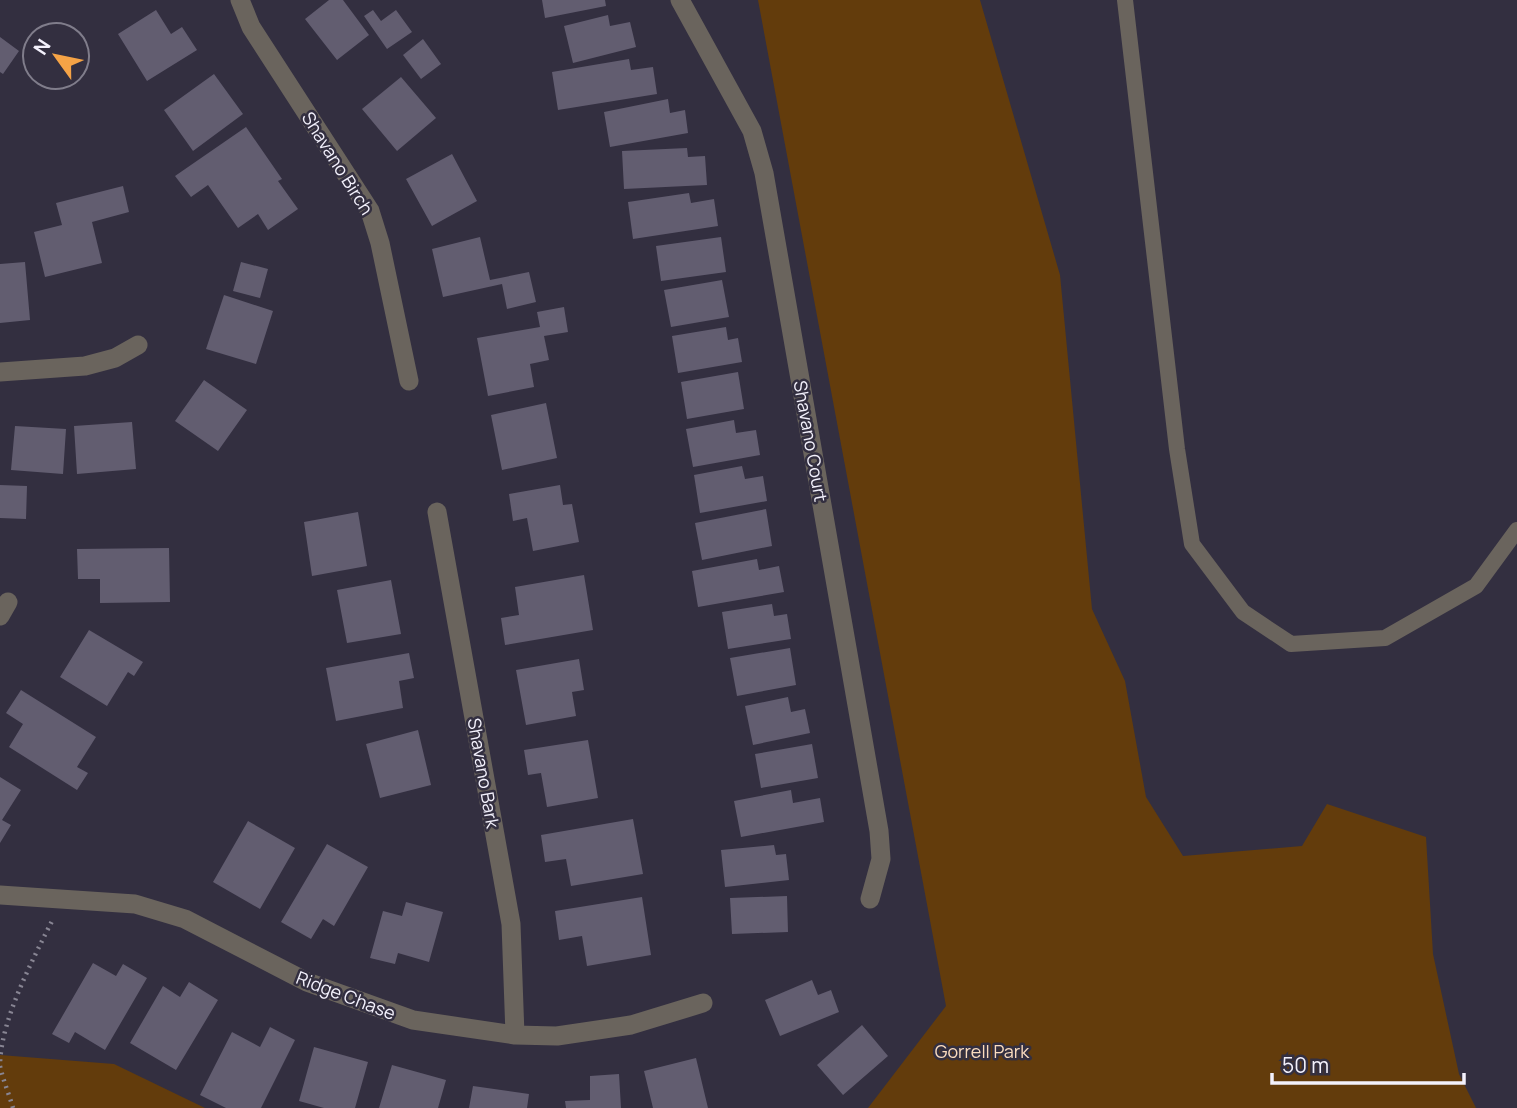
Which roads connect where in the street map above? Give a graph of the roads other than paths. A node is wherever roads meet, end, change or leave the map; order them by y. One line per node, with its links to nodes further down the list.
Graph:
1 (240, 0): 6 (street, Shavano Birch)
2 (680, 0): 10 (street, Shavano Court)
3 (1125, 0): 8 (lane)
4 (138, 345): 5 (street)
5 (0, 372)
6 (409, 381)
7 (437, 512): 12 (street, Shavano Bark)
8 (1517, 530)
9 (0, 895): 12 (street, Ridge Chase)
10 (870, 900)
11 (702, 1003): 12 (street, Ridge Chase)
12 (515, 1035)

